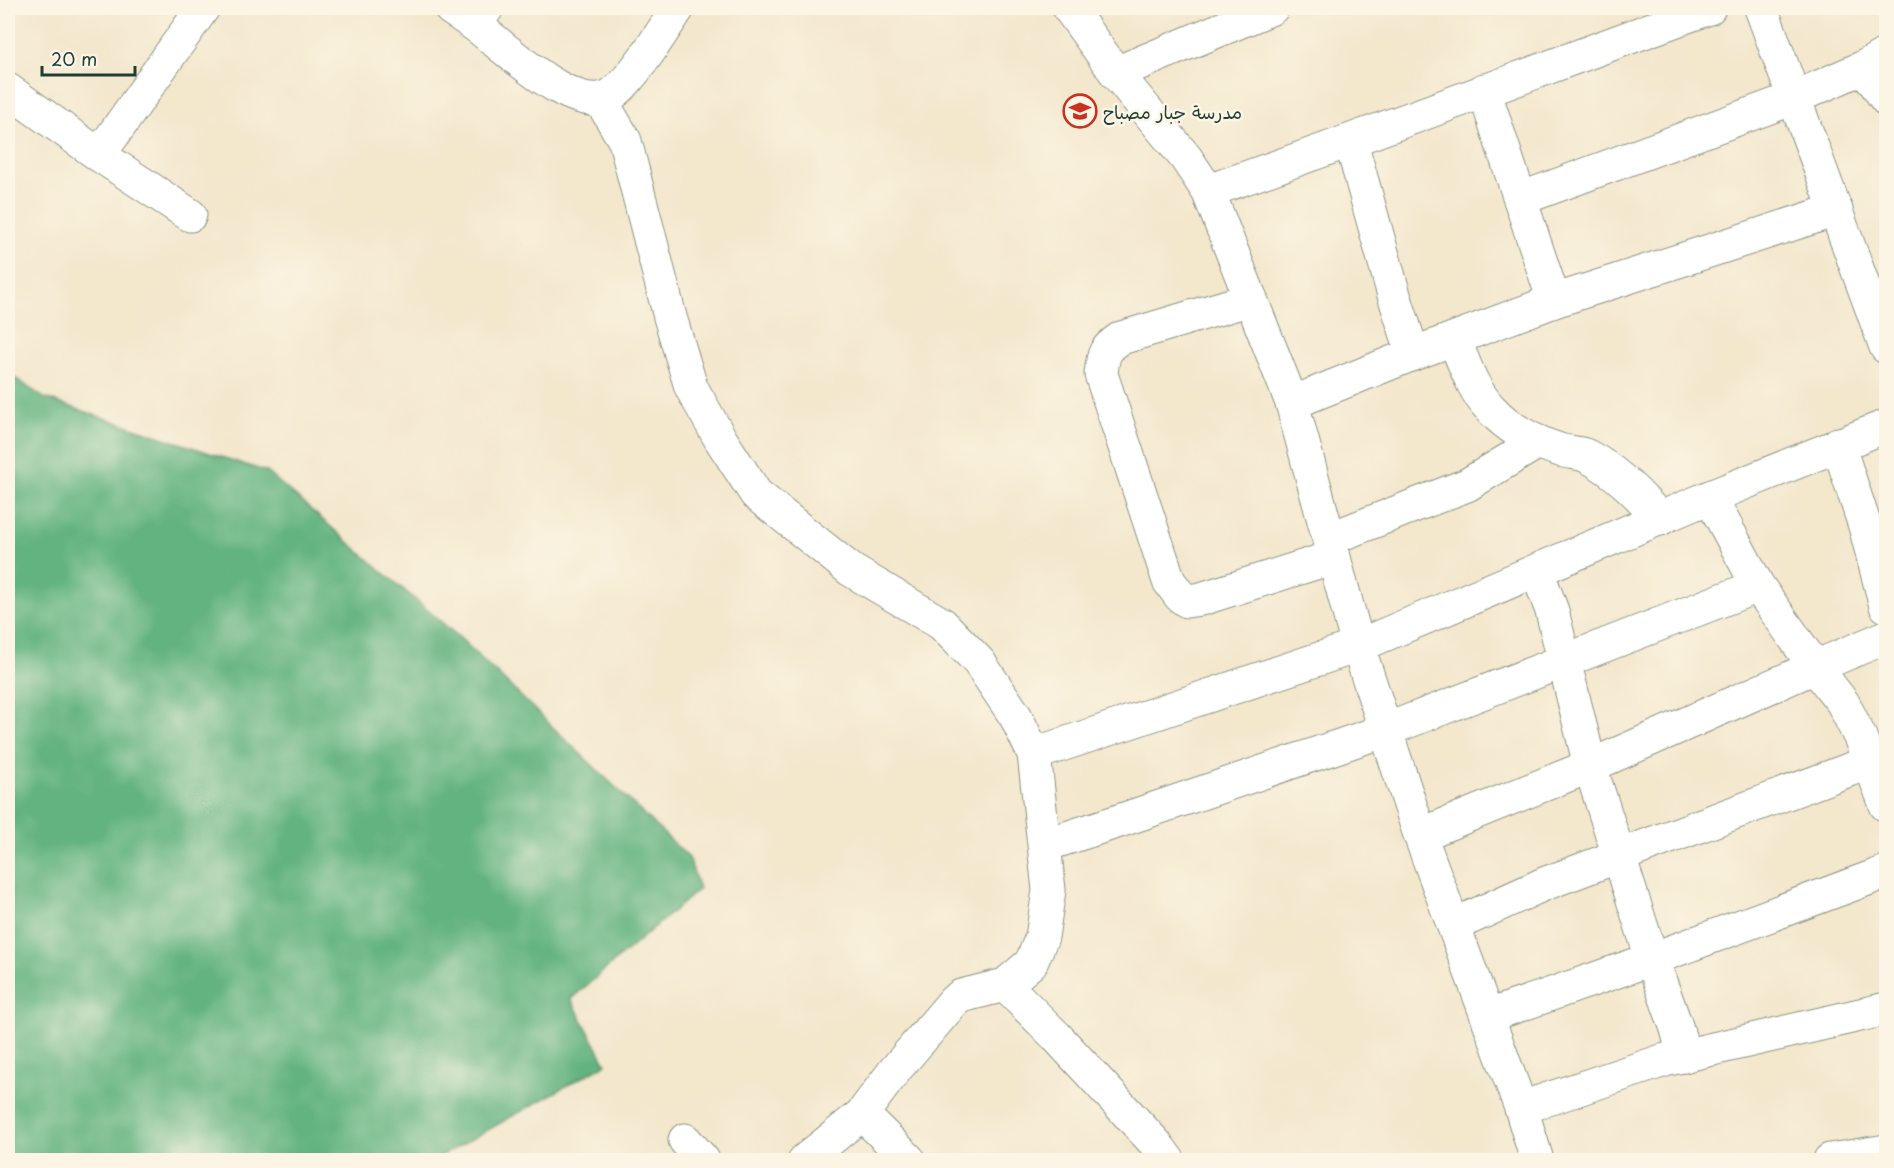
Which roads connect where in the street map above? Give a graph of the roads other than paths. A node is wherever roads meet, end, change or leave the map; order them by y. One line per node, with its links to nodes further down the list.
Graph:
1 (203, 8): 16 (street)
2 (678, 8): 13 (street)
3 (1069, 8): 9 (street)
4 (1272, 8): 9 (street)
5 (1709, 8): 11 (street)
6 (1761, 8): 12 (street)
7 (471, 13): 13 (street)
8 (1875, 61): 12 (street); 14 (street)
9 (1116, 73): 17 (street)
10 (8, 90): 16 (street)
11 (1484, 90): 15 (street); 18 (street)
12 (1794, 98): 18 (street); 19 (street)
13 (600, 99): 41 (street)
14 (1887, 99)
15 (1351, 142): 17 (street); 25 (street)
16 (99, 155): 20 (street)
17 (1208, 191): 21 (street)
18 (1520, 199): 22 (street)
19 (1836, 210): 22 (street); 24 (street)
20 (190, 215)
21 (1251, 299): 26 (street); 32 (street)
22 (1554, 302): 23 (street)
23 (1454, 339): 25 (street); 28 (street)
24 (1887, 347)
25 (1413, 354): 26 (street)
26 (1292, 403): 32 (street)
27 (1887, 426): 29 (street)
28 (1539, 442): 31 (street); 32 (street)
29 (1838, 444): 30 (street); 35 (street)
30 (1710, 497): 31 (street); 34 (street)
31 (1660, 519): 33 (street)
32 (1331, 548): 37 (street)
33 (1536, 571): 37 (street); 38 (street)
34 (1758, 586): 38 (street); 39 (street)
35 (1887, 606)
36 (1887, 637): 39 (street)
37 (1358, 646): 40 (street); 41 (street)
38 (1564, 661): 40 (street); 43 (street)
39 (1815, 667): 42 (street); 43 (street)
40 (1386, 730): 45 (street); 46 (street)
41 (1034, 754): 46 (street)
42 (1870, 762): 44 (street); 47 (street)
43 (1590, 766): 45 (street); 47 (street)
44 (1887, 805)
45 (1420, 835): 49 (street)
46 (1044, 845): 51 (street)
47 (1619, 857): 49 (street); 50 (street)
48 (1887, 872): 50 (street)
49 (1454, 925): 53 (street)
50 (1652, 959): 53 (street); 54 (street)
51 (1005, 985): 56 (street); 60 (street)
52 (1887, 1009): 54 (street)
53 (1488, 1016): 55 (street)
54 (1684, 1056): 55 (street)
55 (1521, 1108): 61 (street)
56 (862, 1114): 58 (street); 59 (street)
57 (1887, 1151): 62 (street)
58 (805, 1161)
59 (909, 1161)
60 (1168, 1161)
61 (1537, 1161)
62 (1830, 1161)

